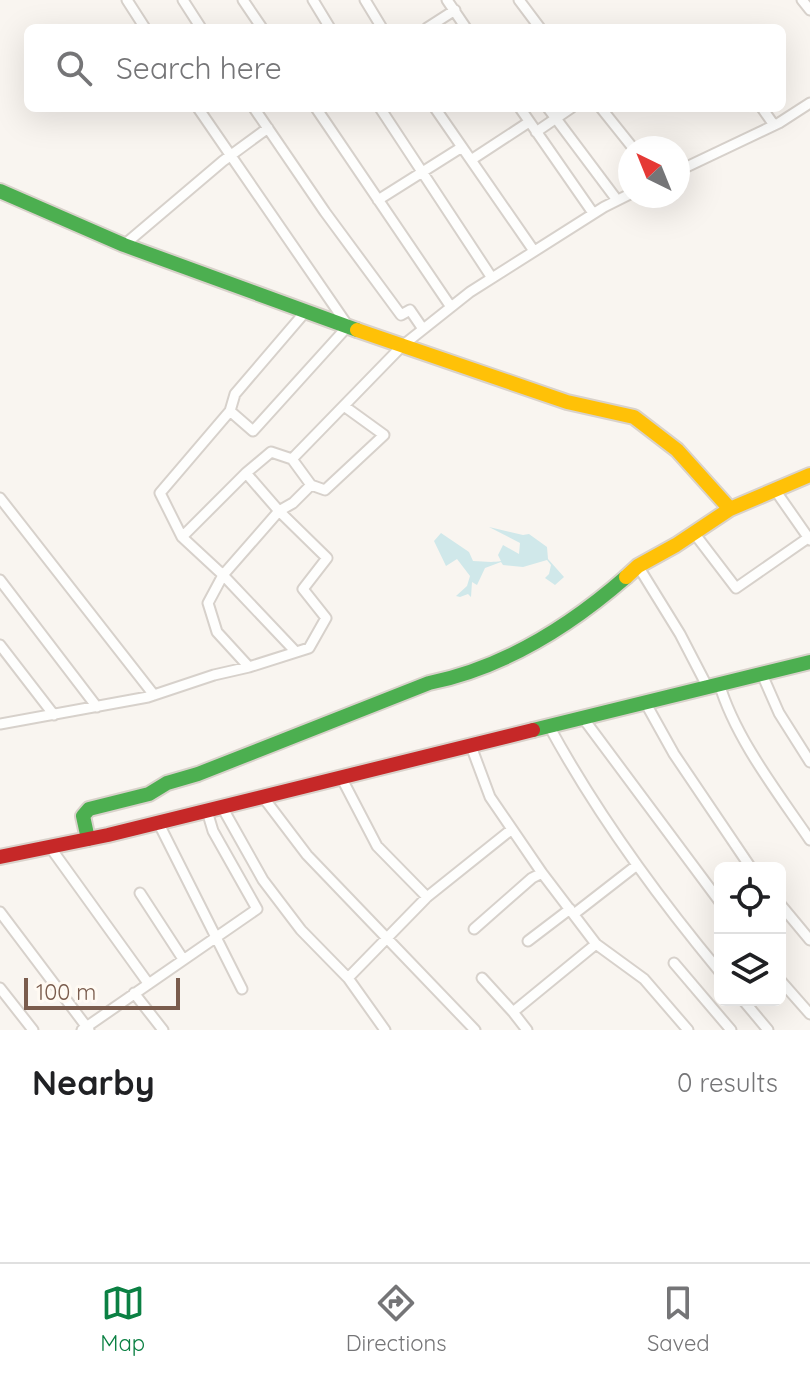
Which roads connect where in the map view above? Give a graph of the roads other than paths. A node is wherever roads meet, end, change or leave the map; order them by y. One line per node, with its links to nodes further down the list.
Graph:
1 (127, 0): 11 (street)
2 (183, 0): 12 (street)
3 (243, 0): 13 (street)
4 (313, 0): 14 (street)
5 (365, 0): 15 (street)
6 (447, 0): 9 (street)
7 (519, 0): 18 (street)
8 (802, 0): 10 (street)
9 (455, 10): 16 (street); 17 (street)
10 (810, 10)
11 (142, 24)
12 (198, 24)
13 (259, 24)
14 (328, 24)
15 (380, 24)
16 (433, 24)
17 (464, 24)
18 (537, 24)
19 (810, 103): 32 (street)
20 (201, 112): 37 (street)
21 (257, 112): 33 (street)
22 (319, 112): 42 (street)
23 (383, 112): 40 (street)
24 (438, 112): 36 (street)
25 (523, 112): 31 (street)
26 (551, 112): 30 (street)
27 (565, 112): 30 (street)
28 (607, 112): 35 (street)
29 (765, 112): 32 (street)
30 (556, 118): 34 (street); 43 (street)
31 (529, 122): 34 (street); 38 (street)
32 (774, 125): 39 (street)
33 (268, 128): 37 (street); 51 (street)
34 (536, 132): 44 (street)
35 (624, 136)
36 (462, 147): 38 (street); 40 (street)
37 (230, 155): 45 (street); 50 (street)
38 (471, 160): 46 (street)
39 (690, 165)
40 (421, 173): 42 (street); 47 (street)
41 (0, 191): 45 (street)
42 (378, 200): 48 (street)
43 (617, 200): 44 (street)
44 (593, 213): 46 (street)
45 (124, 245): 49 (street)
46 (534, 251): 47 (street)
47 (492, 278): 48 (street)
48 (451, 307): 51 (street)
49 (306, 311): 50 (street); 54 (street)
50 (348, 326): 52 (street); 54 (street)
51 (423, 329): 52 (street)
52 (402, 346): 53 (street); 61 (street)
53 (344, 406): 55 (street); 58 (street)
54 (230, 411): 64 (street)
55 (292, 459): 56 (street); 58 (street)
56 (246, 473): 62 (street); 64 (street)
57 (810, 475): 59 (street)
58 (311, 485): 62 (street)
59 (775, 490): 61 (street); 65 (street)
60 (0, 498): 75 (street)
61 (730, 509): 63 (street)
62 (279, 511): 67 (street); 70 (street)
63 (694, 533): 65 (street); 66 (street)
64 (182, 537): 67 (street)
65 (809, 539)
66 (638, 566): 74 (street); 90 (street)
67 (223, 575): 70 (street); 72 (street)
68 (0, 580): 77 (street)
69 (0, 645): 78 (street)
70 (295, 651): 72 (street)
71 (810, 662): 73 (street)
72 (249, 667): 75 (street)
73 (761, 672): 74 (street); 83 (street)
74 (713, 685): 76 (street); 91 (street)
75 (154, 695): 77 (street)
76 (645, 702): 79 (street); 94 (street)
77 (97, 707): 78 (street)
78 (54, 715): 80 (street)
79 (583, 718): 81 (street); 98 (street)
80 (0, 724)
81 (549, 726): 82 (street); 95 (street)
82 (471, 746): 84 (street); 89 (street)
83 (810, 762)
84 (341, 777): 85 (street); 99 (street)
85 (263, 797): 86 (street); 105 (street)
86 (222, 807): 87 (street); 112 (street)
87 (207, 811): 88 (street); 104 (street)
88 (158, 822): 90 (street); 104 (street)
89 (512, 829): 96 (street); 99 (street)
90 (88, 839): 92 (street)
91 (810, 840)
92 (50, 847): 93 (street); 114 (street)
93 (0, 857)
94 (747, 862)
95 (637, 865): 102 (street); 111 (street)
96 (542, 873): 102 (street); 103 (street)
97 (140, 893): 109 (street)
98 (714, 894)
99 (427, 897): 105 (street)
100 (786, 911): 106 (street)
101 (0, 912): 122 (street)
102 (572, 912): 107 (street); 108 (street)
103 (474, 929)
104 (215, 937): 109 (street); 117 (street)
105 (389, 938): 112 (street); 126 (street)
106 (810, 940)
107 (528, 941)
108 (596, 944): 120 (street); 128 (street)
109 (183, 959): 114 (street)
110 (674, 963): 129 (street)
111 (714, 964)
112 (348, 978): 125 (street)
113 (482, 978): 120 (street)
114 (148, 983): 118 (street)
115 (786, 987): 121 (street)
116 (0, 988): 123 (street)
117 (242, 989)
118 (134, 993): 122 (street); 124 (street)
119 (748, 1006): 130 (street)
120 (513, 1012): 127 (street)
121 (810, 1014)
122 (86, 1029)
123 (33, 1030)
124 (163, 1030)
125 (385, 1030)
126 (475, 1030)
127 (527, 1030)
128 (688, 1030)
129 (731, 1030)
130 (768, 1030)

